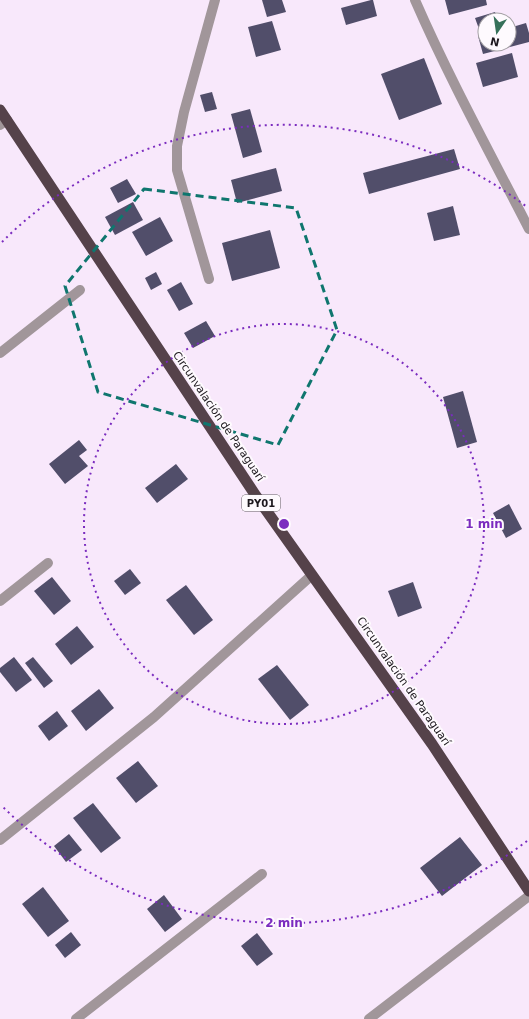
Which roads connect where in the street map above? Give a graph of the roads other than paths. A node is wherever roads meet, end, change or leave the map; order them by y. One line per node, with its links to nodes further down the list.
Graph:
1 (215, 0): 6 (street)
2 (415, 0): 5 (street)
3 (0, 110): 4 (highway, Circunvalación de Paraguarí / PY01)
4 (3, 123): 10 (highway, Circunvalación de Paraguarí / PY01)
5 (529, 228)
6 (209, 279)
7 (80, 290): 8 (street)
8 (0, 353)
9 (48, 562): 11 (street)
10 (312, 575): 12 (street); 14 (highway, Circunvalación de Paraguarí / PY01)
11 (0, 602)
12 (0, 840)
13 (262, 874): 16 (street)
14 (529, 891)
15 (529, 896): 17 (street)
16 (76, 1019)
17 (369, 1019)

